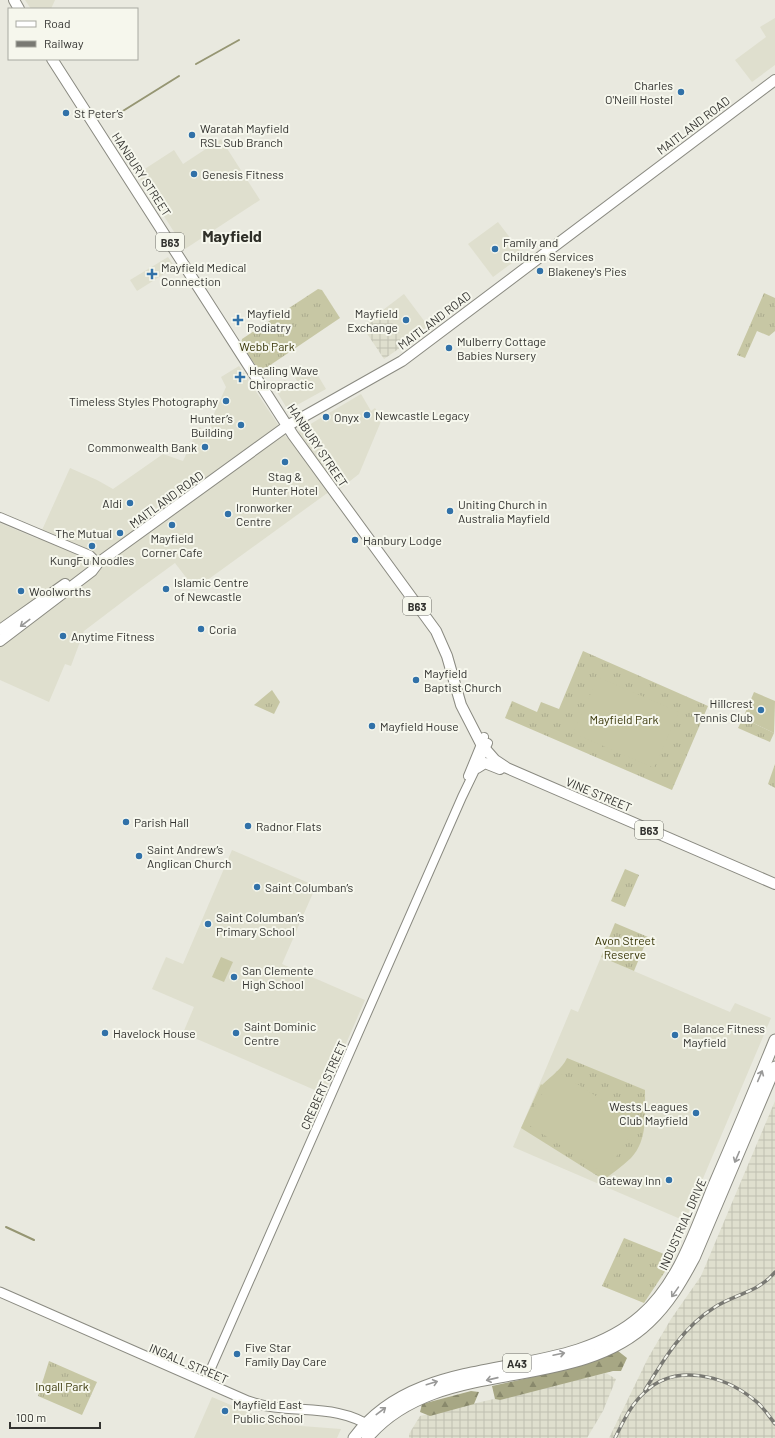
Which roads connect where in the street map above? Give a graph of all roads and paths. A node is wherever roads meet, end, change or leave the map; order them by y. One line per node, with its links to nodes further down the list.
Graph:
1 (53, 60): 3 (main road, HANBURY STREET / B63)
2 (775, 80): 3 (main road, MAITLAND ROAD)
3 (287, 426): 5 (main road, MAITLAND ROAD); 8 (main road, HANBURY STREET / B63)
4 (0, 517): 5 (street)
5 (98, 564): 6 (main road, MAITLAND ROAD); 7 (main road, MAITLAND ROAD, one-way to 7)
6 (0, 630)
7 (0, 641)
8 (484, 744): 9 (street, CREBERT STREET); 10 (main road, VINE STREET / B63); 11 (street, CREBERT STREET)
9 (477, 768): 10 (main road, B63); 11 (street, CREBERT STREET)
10 (523, 775): 12 (main road, VINE STREET / B63)
11 (462, 797): 16 (street, CREBERT STREET)
12 (775, 884)
13 (775, 1040): 17 (highway, INDUSTRIAL DRIVE / A43, one-way to 13)
14 (775, 1067): 17 (highway, INDUSTRIAL DRIVE / A43, one-way to 17)
15 (0, 1292): 16 (main road, INGALL STREET)
16 (205, 1382): 17 (main road, INGALL STREET)
17 (369, 1430): 18 (highway, INDUSTRIAL DRIVE / A43)
18 (354, 1438)

